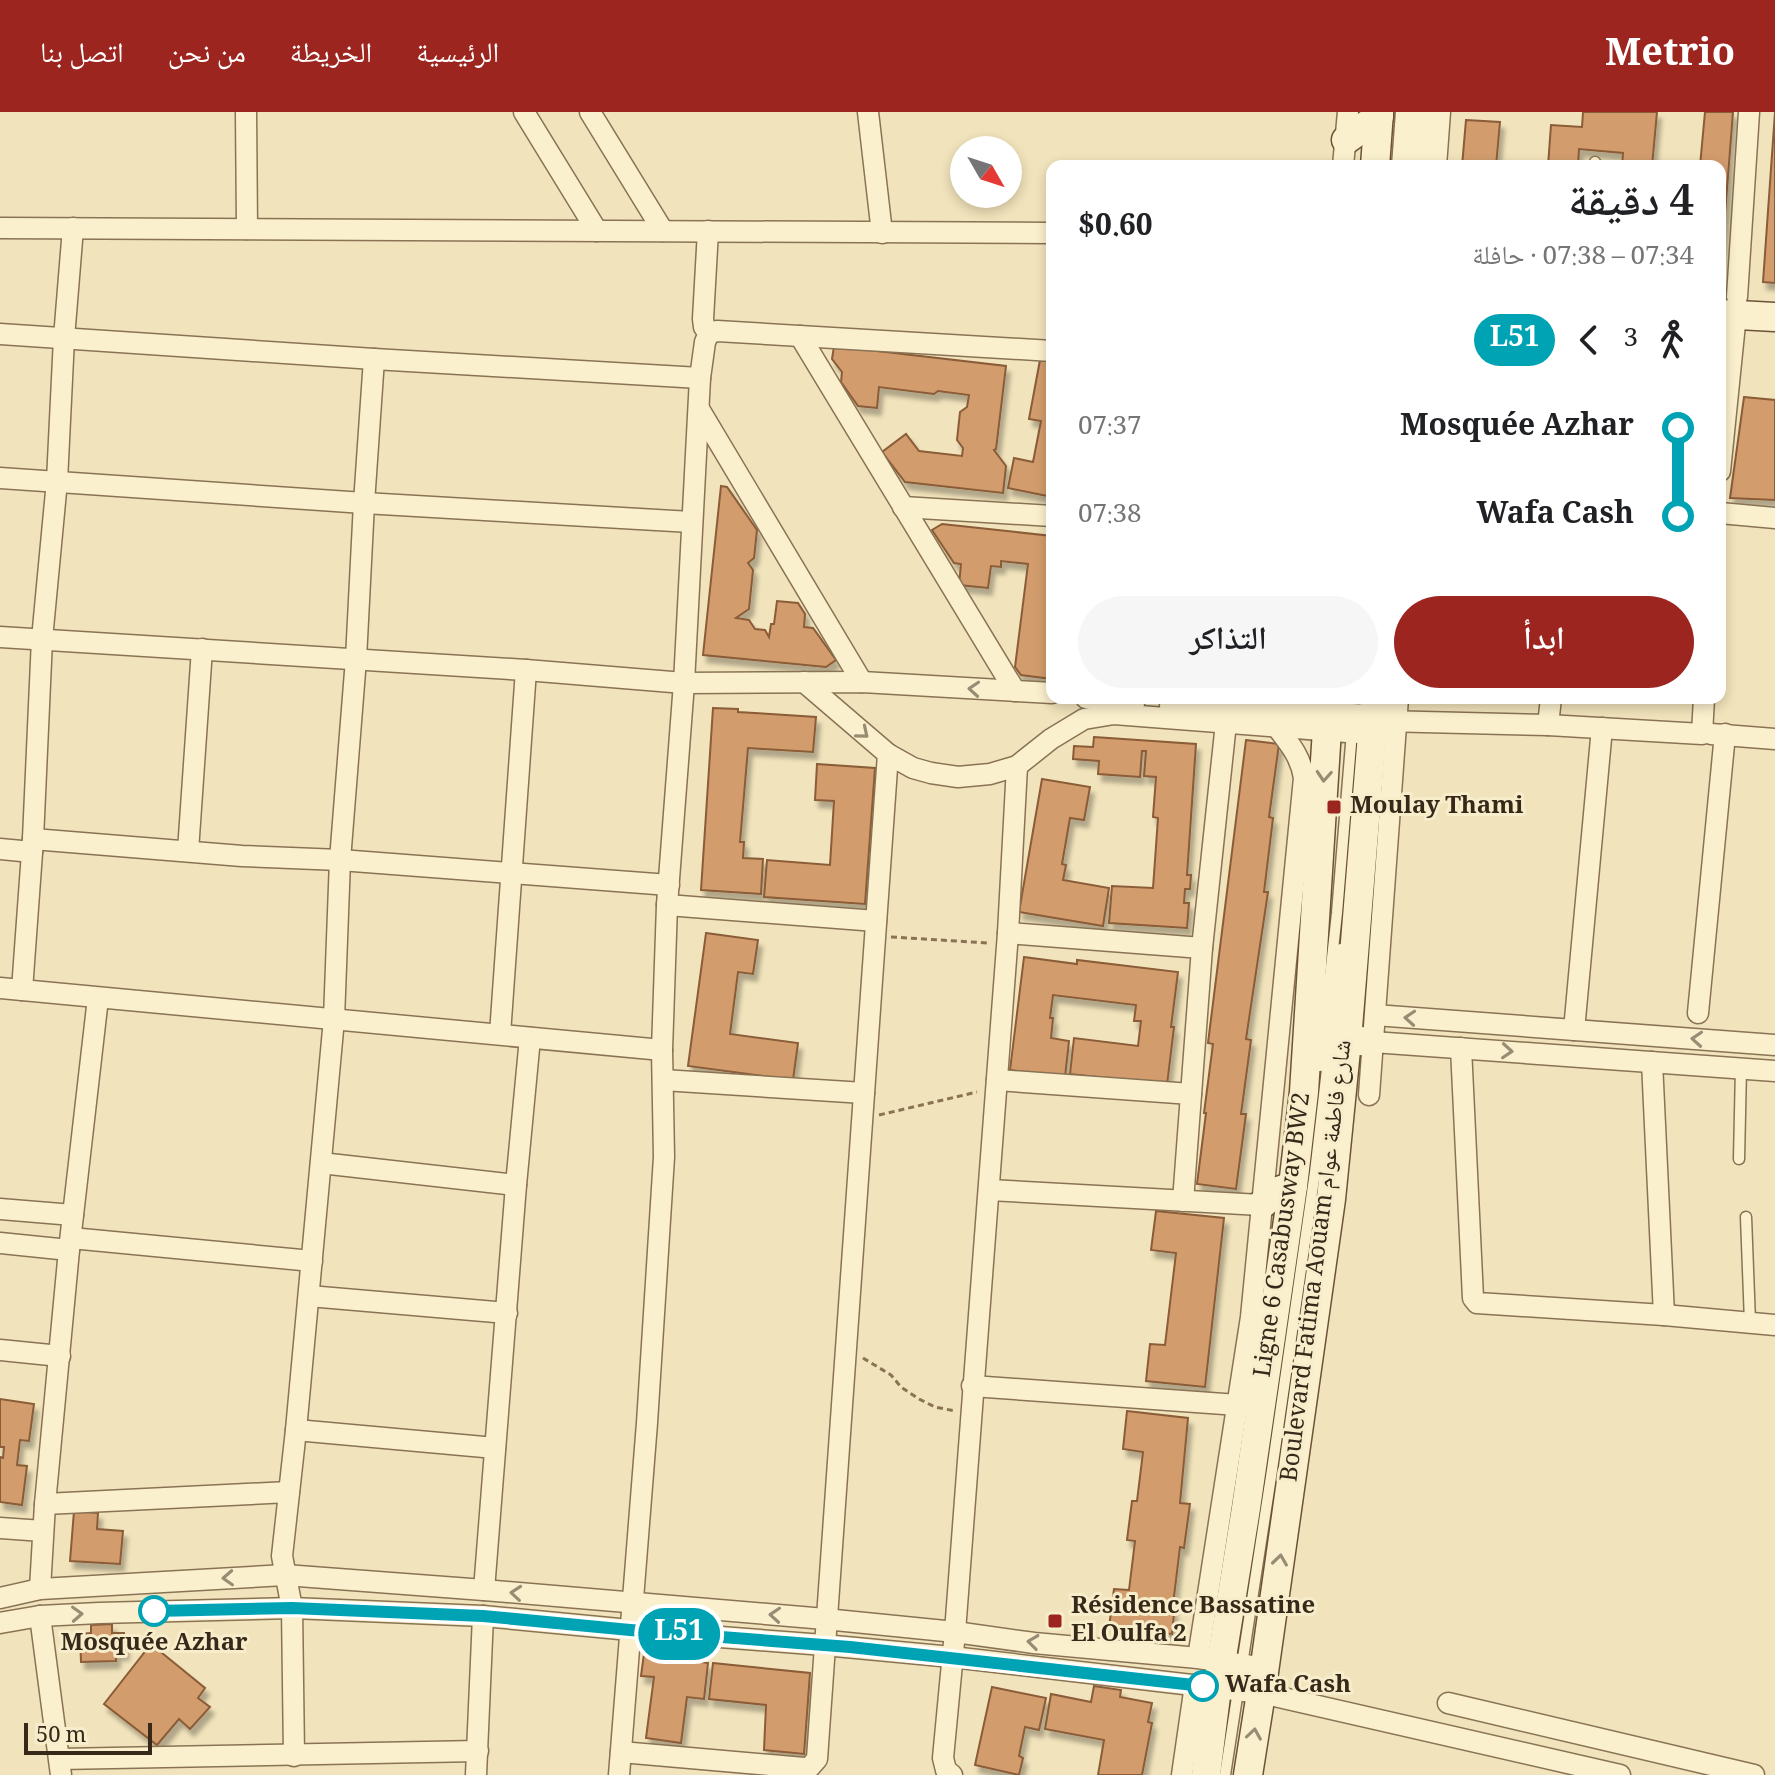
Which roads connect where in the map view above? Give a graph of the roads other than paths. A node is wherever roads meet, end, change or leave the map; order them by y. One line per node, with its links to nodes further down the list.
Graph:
1 (246, 112): 18 (street)
2 (524, 112): 19 (street)
3 (590, 112): 20 (street)
4 (868, 112): 22 (street)
5 (1407, 112): 13 (lane)
6 (1419, 112): 14 (main road)
7 (1440, 112): 15 (street)
8 (1749, 112): 25 (street)
9 (1386, 113): 10 (main road); 11 (main road); 12 (lane)
10 (1346, 139)
11 (1376, 160)
12 (1396, 160)
13 (1403, 160)
14 (1415, 160)
15 (1436, 160)
16 (0, 228): 17 (street)
17 (73, 228): 18 (street); 30 (street)
18 (247, 229): 19 (street)
19 (597, 231): 20 (street)
20 (663, 231): 21 (street)
21 (708, 231): 22 (street); 27 (street)
22 (882, 233): 23 (street)
23 (1046, 233)
24 (1775, 299): 25 (main road)
25 (1728, 305): 26 (main road); 31 (street)
26 (1775, 317)
27 (709, 333): 29 (street); 34 (street)
28 (0, 334): 30 (street)
29 (800, 336): 32 (street); 39 (street)
30 (64, 338): 33 (street); 37 (street)
31 (1726, 346)
32 (1046, 351)
33 (374, 359): 34 (street); 38 (street)
34 (700, 378): 35 (street)
35 (699, 409): 43 (street); 50 (street)
36 (0, 478): 37 (street)
37 (57, 481): 38 (street); 45 (street)
38 (364, 503): 43 (street); 47 (street)
39 (903, 507): 41 (street); 52 (street)
40 (1726, 514): 42 (street)
41 (1046, 516)
42 (1775, 518)
43 (691, 522): 51 (street)
44 (0, 637): 45 (street)
45 (42, 639): 46 (street); 68 (street)
46 (202, 649): 47 (street); 70 (street)
47 (356, 659): 48 (street); 71 (street)
48 (526, 670): 51 (street); 72 (street)
49 (804, 682): 50 (street); 51 (street); 66 (street, one-way to 66)
50 (862, 682): 52 (street, one-way to 50)
51 (684, 683): 73 (street)
52 (1015, 691): 53 (street)
53 (1046, 693)
54 (1131, 704): 58 (street)
55 (1385, 704): 59 (street)
56 (1550, 704): 61 (street)
57 (1704, 704): 63 (street)
58 (1283, 712): 59 (street); 60 (street); 103 (street)
59 (1358, 716): 61 (street); 83 (main road, Boulevard Fatima Aouam شارع فاطمة عوام); 100 (main road, Boulevard Fatima Aouam شارع فاطمة عوام, one-way to 100); 141 (lane, Ligne 6 Casabusway BW2)
60 (1226, 723): 67 (street); 76 (street)
61 (1548, 725): 62 (street)
62 (1602, 728): 63 (street); 82 (street)
63 (1702, 734): 64 (street)
64 (1725, 734): 65 (street); 80 (street)
65 (1775, 739)
66 (888, 754): 67 (street); 74 (street)
67 (1017, 766): 75 (street)
68 (33, 846): 69 (street); 70 (street); 78 (street)
69 (0, 849)
70 (188, 851): 71 (street)
71 (340, 860): 72 (street); 81 (street)
72 (513, 873): 73 (street); 84 (street)
73 (668, 895): 74 (street); 88 (street)
74 (876, 928): 94 (street)
75 (1008, 939): 76 (street); 93 (street)
76 (1202, 948): 95 (street)
77 (0, 988): 78 (street)
78 (22, 990): 79 (street)
79 (98, 998): 81 (street); 105 (street)
80 (1698, 1013)
81 (334, 1019): 84 (street); 98 (street)
82 (1574, 1030): 83 (street, one-way to 83); 86 (street, one-way to 82)
83 (1365, 1032): 87 (street); 96 (street); 141 (main road, Boulevard Fatima Aouam شارع فاطمة عوام, one-way to 83)
84 (500, 1034): 85 (street)
85 (530, 1038): 88 (street); 99 (street)
86 (1775, 1045)
87 (1461, 1048): 89 (street, one-way to 89); 112 (street)
88 (662, 1050): 92 (street)
89 (1652, 1062): 90 (street); 112 (street)
90 (1741, 1068): 91 (street); 97 (lane)
91 (1775, 1071)
92 (663, 1080): 94 (street); 131 (street)
93 (997, 1084): 95 (street); 101 (street)
94 (864, 1093): 135 (street)
95 (1191, 1094): 102 (street)
96 (1369, 1095)
97 (1739, 1159)
98 (321, 1163): 99 (street); 109 (street)
99 (516, 1185): 111 (street)
100 (1293, 1186): 103 (main road); 127 (main road, Boulevard Fatima Aouam شارع فاطمة عوام)
101 (989, 1190): 102 (street); 117 (street)
102 (1183, 1201): 103 (street)
103 (1261, 1205): 118 (street)
104 (0, 1209): 105 (street)
105 (73, 1215): 108 (street)
106 (1746, 1217): 113 (lane)
107 (0, 1243): 108 (street)
108 (70, 1244): 109 (street); 116 (street)
109 (312, 1261): 110 (street)
110 (309, 1296): 111 (street); 119 (street)
111 (507, 1313): 120 (street)
112 (1664, 1315): 113 (street)
113 (1750, 1322): 114 (street)
114 (1775, 1325)
115 (0, 1350): 116 (street)
116 (60, 1356): 122 (street)
117 (972, 1386): 118 (street); 138 (street)
118 (1238, 1405): 125 (street)
119 (296, 1430): 120 (street); 121 (street)
120 (495, 1448): 129 (street)
121 (289, 1492): 122 (street); 126 (street)
122 (45, 1504): 124 (street)
123 (0, 1528): 124 (street)
124 (43, 1531): 128 (street)
125 (1213, 1563): 127 (main road); 141 (street)
126 (285, 1575): 128 (street, one-way to 128); 129 (street); 132 (street)
127 (1234, 1584): 141 (main road, Boulevard Fatima Aouam شارع فاطمة عوام)
128 (40, 1589): 130 (street)
129 (484, 1590): 131 (street, one-way to 129)
130 (0, 1598)
131 (632, 1604): 135 (street, one-way to 131); 137 (street)
132 (292, 1608): 133 (street, one-way to 132); 134 (street); 146 (street)
133 (40, 1616): 136 (street); 147 (street)
134 (483, 1616): 137 (street); 144 (street)
135 (825, 1619): 138 (street); 139 (street)
136 (0, 1623)
137 (630, 1630): 139 (street); 145 (street)
138 (955, 1632): 140 (street); 141 (street, one-way to 138)
139 (824, 1645): 140 (street); 145 (street)
140 (952, 1657): 141 (street); 150 (street)
141 (1230, 1676): 151 (street); 152 (main road, Boulevard Fatima Aouam شارع فاطمة عوام); 153 (lane, Ligne 6 Casabusway BW2); 154 (main road, Boulevard Fatima Aouam شارع فاطمة عوام, one-way to 141); 155 (street)
142 (1448, 1703): 143 (street)
143 (1634, 1747): 156 (street); 157 (street)
144 (478, 1751): 146 (street); 148 (street)
145 (621, 1752): 149 (street)
146 (294, 1756): 147 (street)
147 (60, 1767)
148 (476, 1775)
149 (619, 1775)
150 (952, 1775)
151 (1182, 1775)
152 (1206, 1775)
153 (1223, 1775)
154 (1248, 1775)
155 (1620, 1775)
156 (1628, 1775)
157 (1754, 1775)

